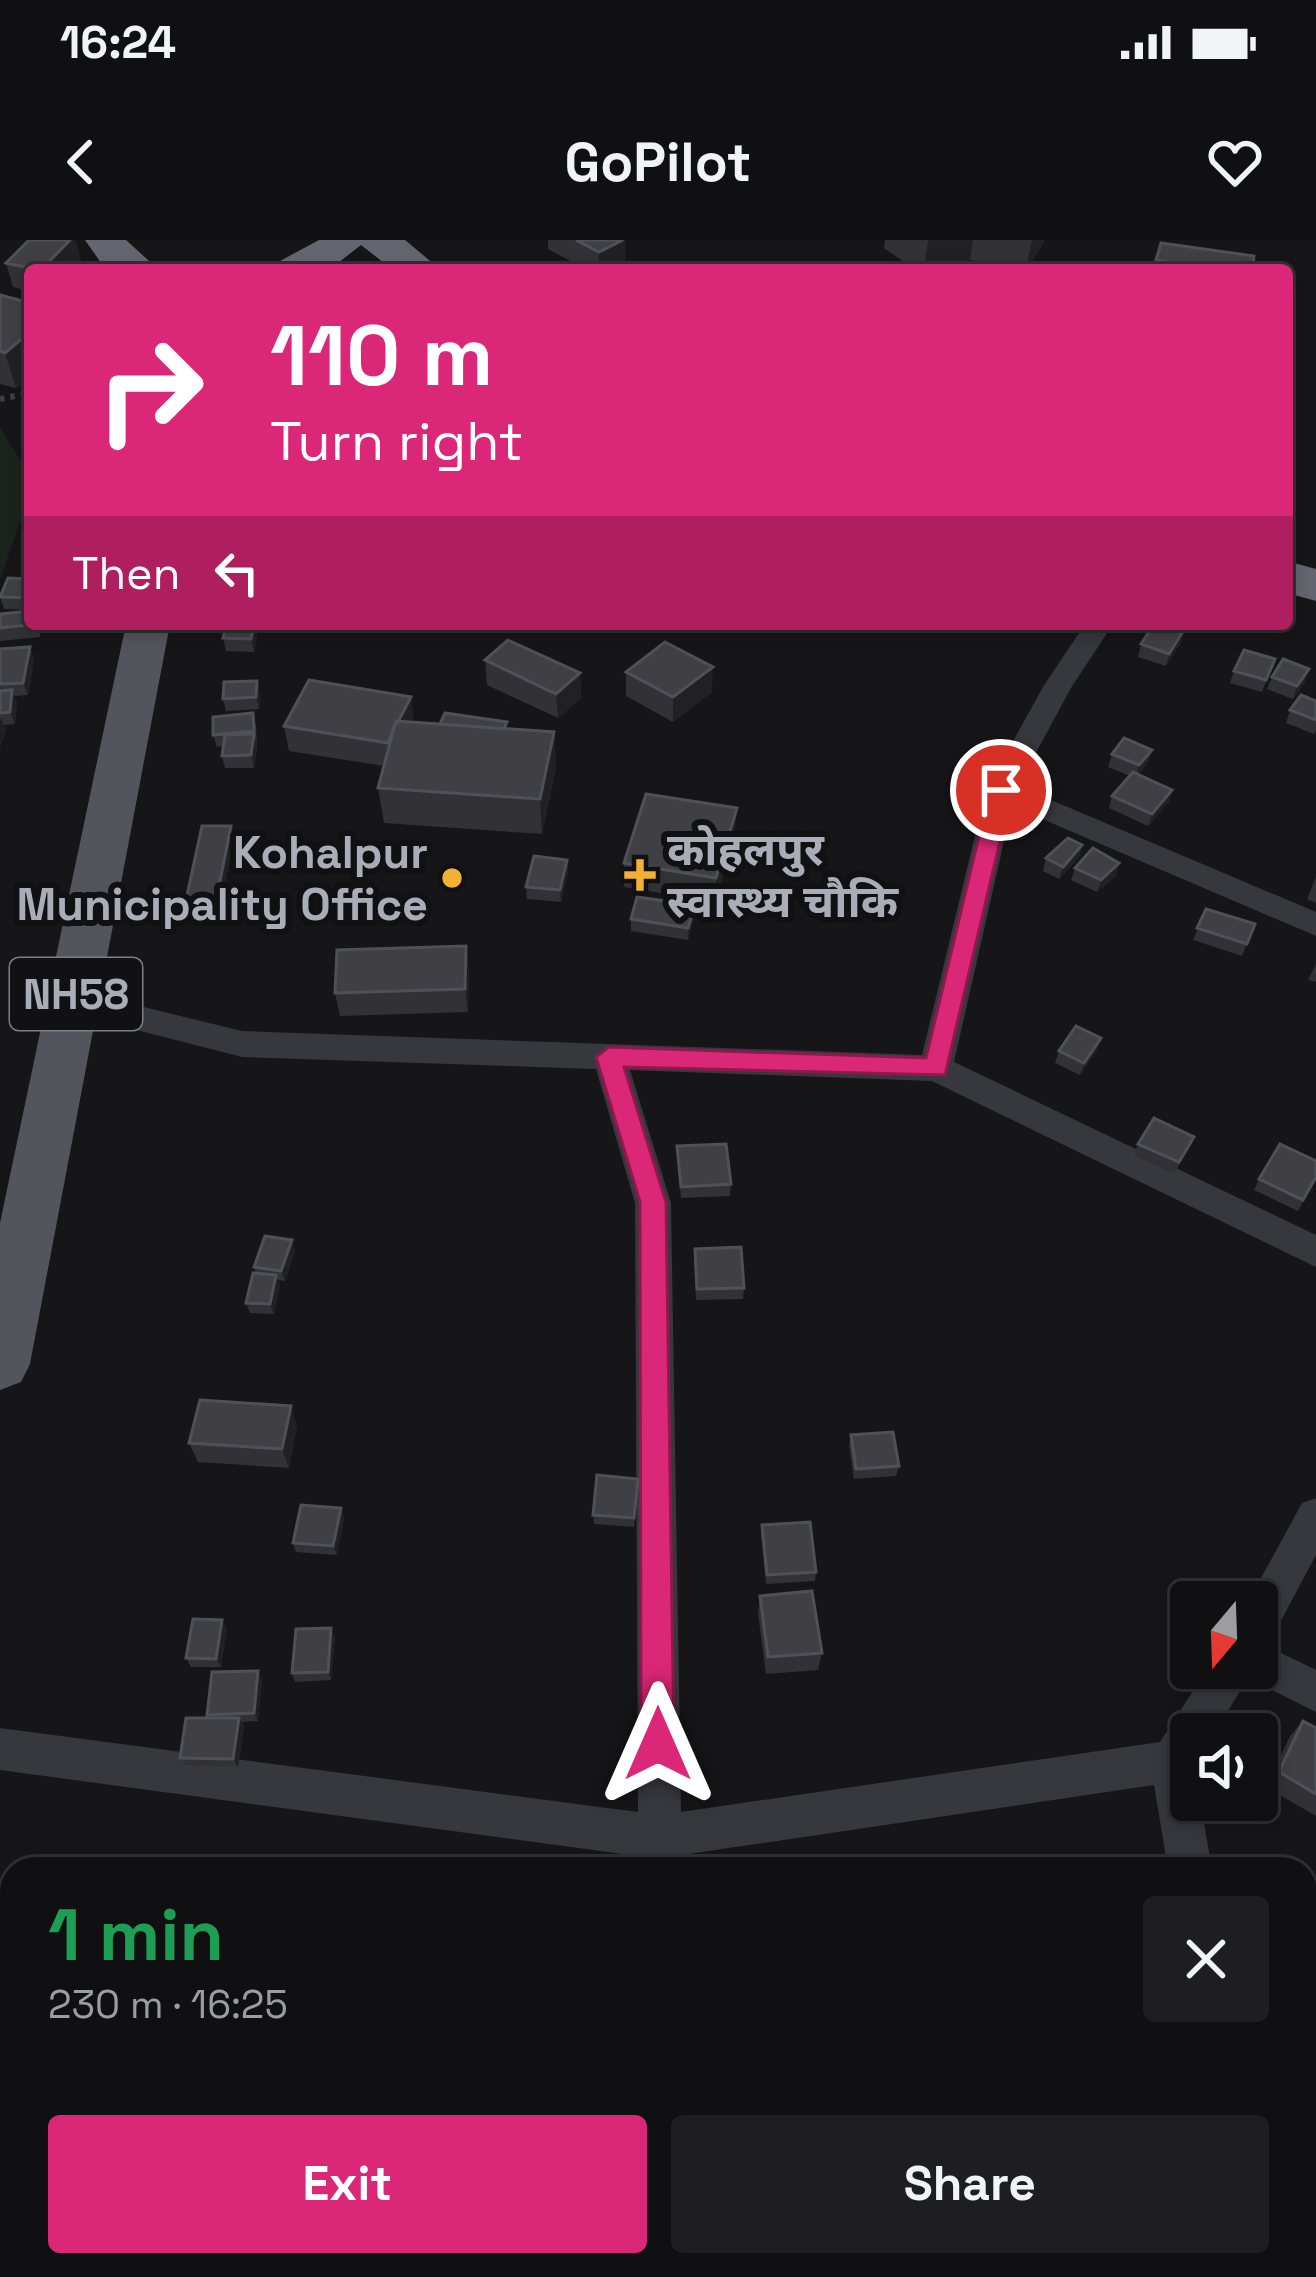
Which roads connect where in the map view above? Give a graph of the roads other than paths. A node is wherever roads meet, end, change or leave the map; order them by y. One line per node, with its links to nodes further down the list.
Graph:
1 (105, 240): 4 (highway)
2 (344, 240): 5 (highway)
3 (378, 240): 6 (highway)
4 (124, 264)
5 (308, 264)
6 (412, 264)
7 (147, 630): 11 (main road, NH58)
8 (1095, 630): 9 (street)
9 (1001, 790): 10 (street); 13 (street)
10 (1316, 925)
11 (74, 1002): 12 (street); 15 (main road, NH58)
12 (609, 1057): 13 (street); 23 (street)
13 (936, 1068): 14 (street)
14 (1316, 1252)
15 (0, 1364)
16 (1316, 1516): 17 (street)
17 (1278, 1586)
18 (1278, 1671): 19 (street)
19 (1316, 1692)
20 (0, 1749): 23 (street)
21 (1170, 1761): 23 (street)
22 (1182, 1821): 24 (street)
23 (659, 1853)
24 (1188, 1857)

